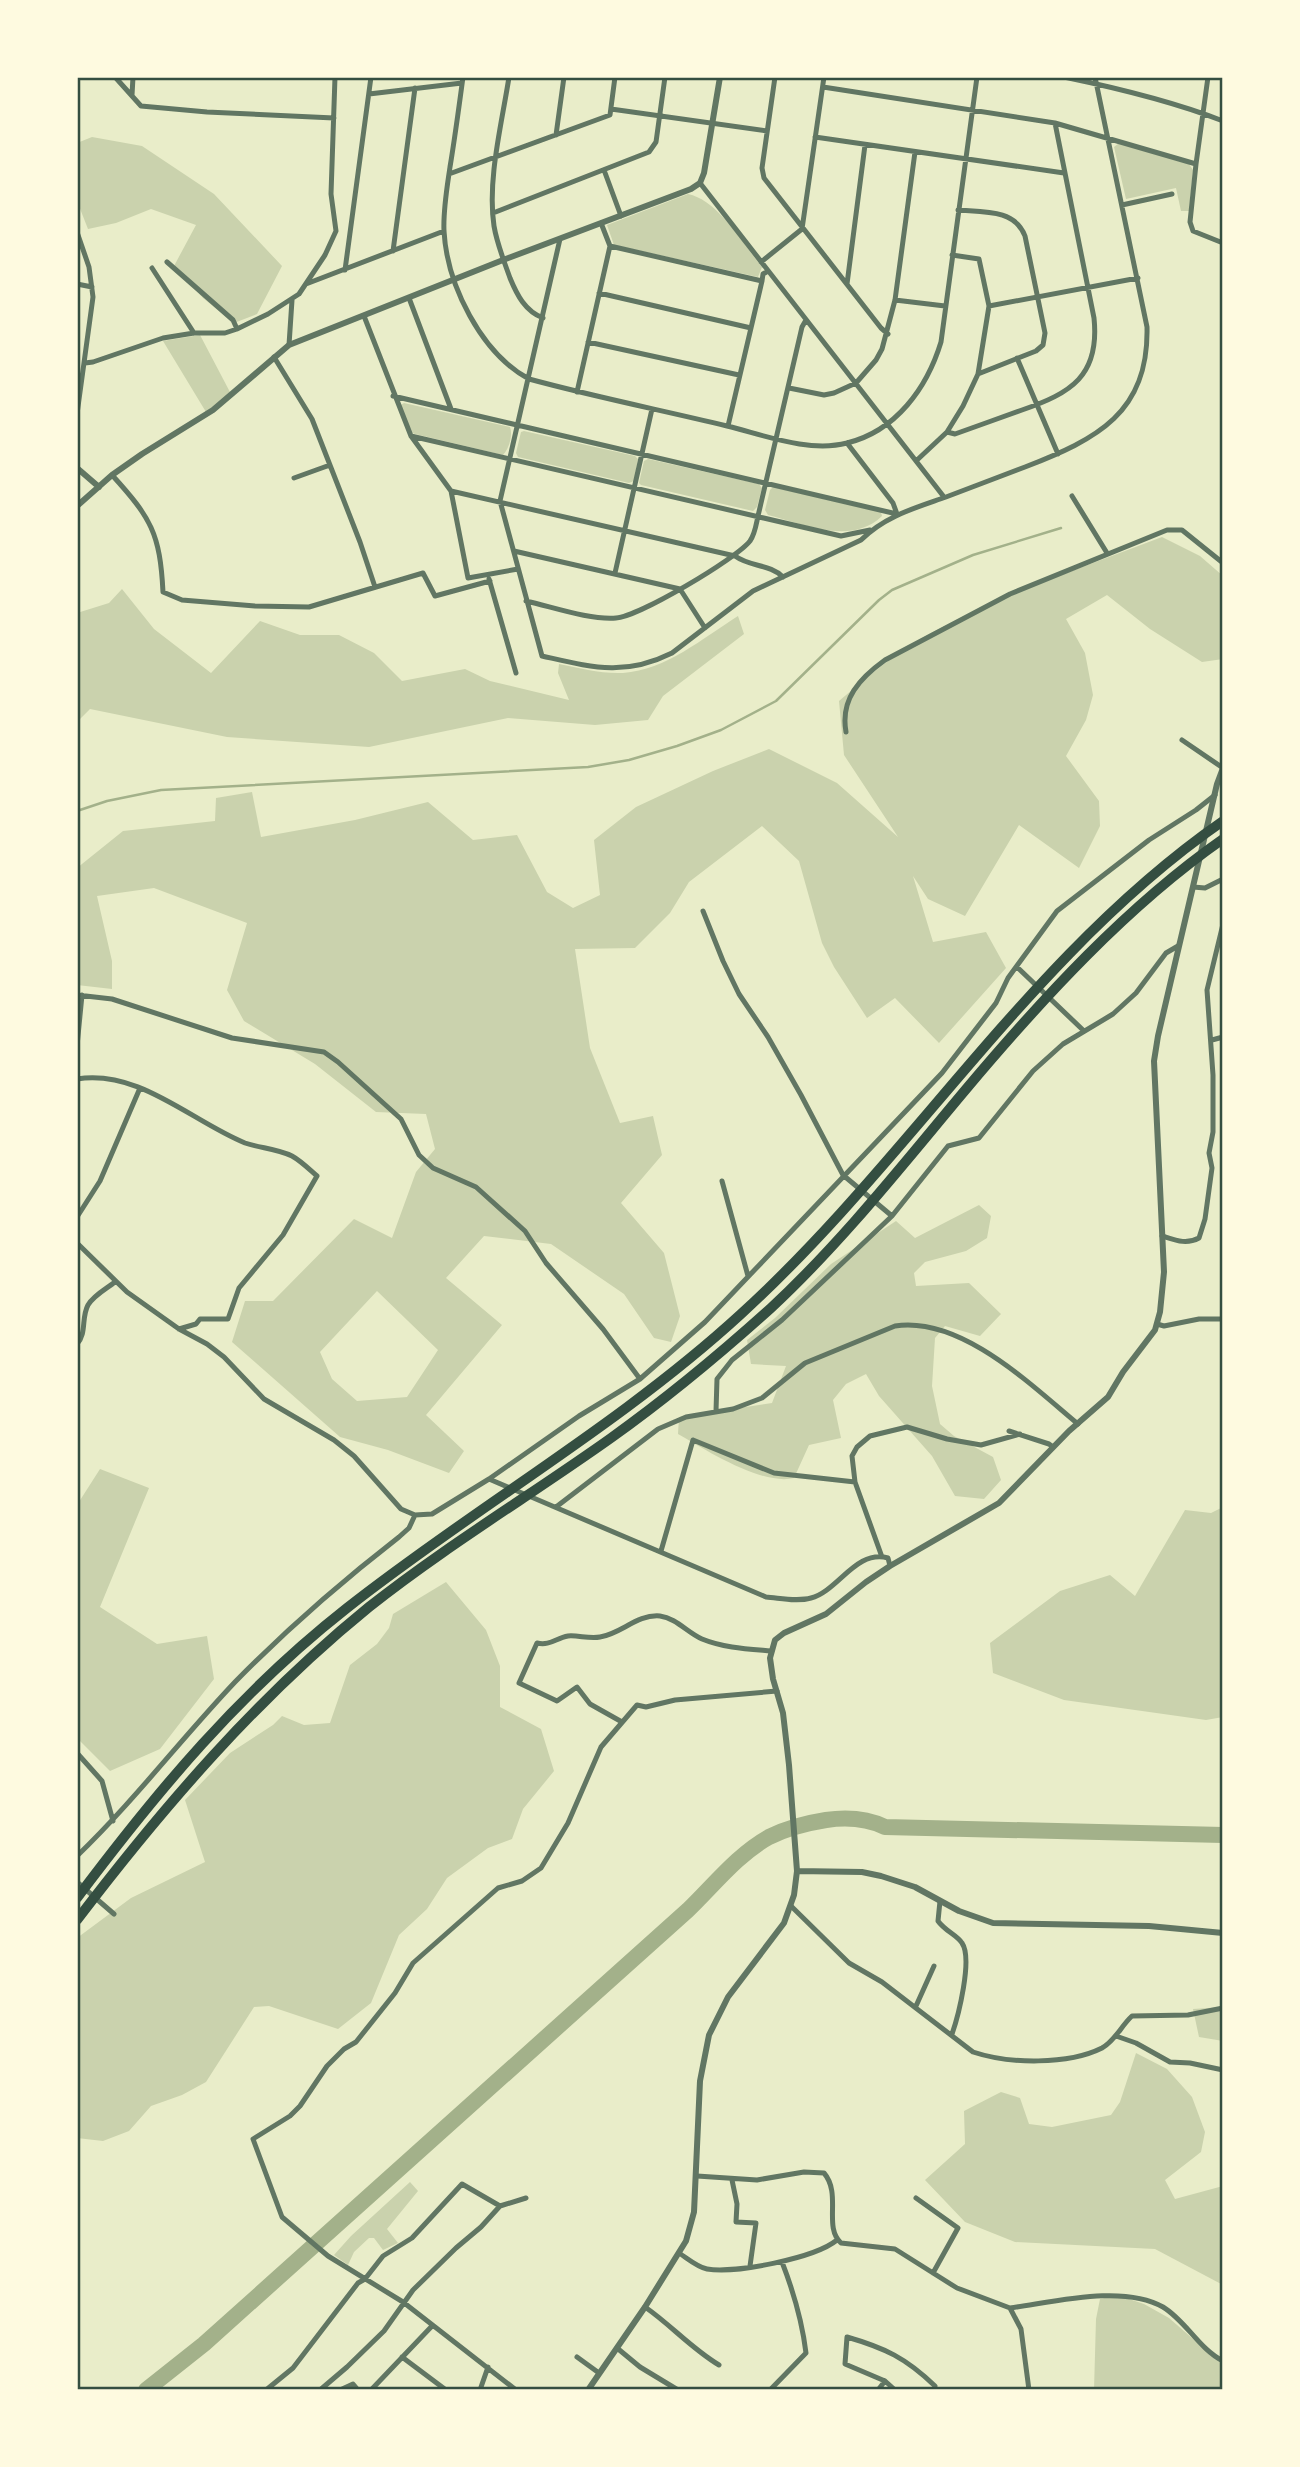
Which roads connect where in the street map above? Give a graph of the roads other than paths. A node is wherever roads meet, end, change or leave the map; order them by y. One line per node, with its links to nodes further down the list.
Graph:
1 (115, 77): 20 (street)
2 (133, 77): 20 (street)
3 (335, 77): 25 (street)
4 (371, 77): 19 (street)
5 (509, 77): 35 (street)
6 (564, 77): 30 (street)
7 (615, 77): 21 (street)
8 (665, 77): 24 (street)
9 (720, 77): 27 (street)
10 (775, 77): 29 (street)
11 (824, 77): 17 (street)
12 (977, 77): 22 (street)
13 (1064, 77): 16 (street)
14 (1209, 77): 23 (street)
15 (463, 80): 18 (street); 40 (street)
16 (1096, 80): 23 (street); 32 (street)
17 (823, 87): 22 (street); 31 (street)
18 (415, 88): 19 (street); 54 (street)
19 (369, 94): 60 (street)
20 (131, 95): 25 (street)
21 (611, 108): 24 (street); 30 (street)
22 (973, 111): 28 (street); 36 (street)
23 (1203, 113): 26 (street); 37 (street)
24 (660, 115): 27 (street); 38 (street)
25 (334, 118): 66 (street)
26 (1223, 121)
27 (713, 123): 29 (street); 41 (street)
28 (1055, 123): 32 (street); 39 (street)
29 (767, 131): 48 (street)
30 (556, 135): 35 (street)
31 (815, 137): 33 (street); 48 (street)
32 (1108, 138): 37 (street); 43 (street)
33 (865, 145): 34 (street); 67 (street)
34 (915, 152): 36 (street); 74 (street)
35 (497, 157): 40 (street); 45 (street)
36 (966, 159): 39 (street); 44 (street)
37 (1196, 164): 52 (street)
38 (604, 170): 45 (street); 46 (street)
39 (1064, 173): 69 (street)
40 (449, 174): 49 (street)
41 (699, 183): 46 (street); 58 (street)
42 (1172, 194): 43 (street)
43 (1122, 205): 62 (street)
44 (958, 210): 55 (street); 71 (street)
45 (493, 213): 56 (street)
46 (621, 216): 47 (street)
47 (601, 223): 51 (street); 53 (street)
48 (802, 229): 58 (street); 67 (street)
49 (444, 231): 54 (street); 63 (street)
50 (77, 232): 68 (street)
51 (560, 239): 56 (street); 78 (street)
52 (1223, 243)
53 (610, 246): 64 (street); 70 (street)
54 (393, 251): 60 (street)
55 (952, 255): 75 (street); 76 (street)
56 (503, 260): 63 (street); 78 (street)
57 (167, 262): 81 (street)
58 (761, 262): 61 (street)
59 (152, 268): 82 (street)
60 (345, 270): 66 (street)
61 (768, 271): 64 (street); 79 (street)
62 (1138, 278): 69 (street); 111 (street)
63 (455, 279): 72 (street); 93 (street)
64 (762, 281): 80 (street)
65 (77, 284): 68 (street)
66 (305, 285): 73 (street)
67 (847, 285): 83 (street)
68 (92, 287): 86 (street)
69 (1087, 287): 71 (street); 99 (street)
70 (599, 293): 80 (street); 85 (street)
71 (1037, 297): 76 (street); 89 (street)
72 (409, 298): 77 (street); 100 (street)
73 (292, 300): 81 (street); 87 (street)
74 (895, 300): 75 (street); 83 (street)
75 (945, 306): 103 (street)
76 (989, 306): 91 (street)
77 (364, 316): 87 (street); 98 (street)
78 (543, 318): 93 (street)
79 (806, 320): 94 (street); 95 (street)
80 (751, 328): 92 (street)
81 (237, 329): 82 (street)
82 (194, 333): 90 (street)
83 (888, 334): 94 (street)
84 (77, 342): 86 (street)
85 (588, 342): 92 (street); 96 (street)
86 (87, 344): 90 (street)
87 (289, 345): 88 (street)
88 (274, 356): 114 (street); 116 (street)
89 (1017, 358): 91 (street); 99 (street)
90 (85, 363): 97 (street)
91 (978, 374): 106 (street)
92 (739, 375): 105 (street)
93 (529, 379): 96 (street); 104 (street)
94 (856, 383): 95 (street); 103 (street)
95 (789, 388): 108 (street)
96 (577, 392): 101 (street)
97 (79, 394): 102 (street)
98 (393, 396): 100 (street); 107 (street)
99 (1037, 405): 106 (street); 111 (street)
100 (451, 409): 104 (street)
101 (652, 409): 105 (street); 110 (street)
102 (77, 414)
103 (887, 424): 109 (street); 113 (street)
104 (517, 426): 110 (street); 112 (street)
105 (728, 426): 108 (street)
106 (947, 432): 113 (street)
107 (411, 436): 112 (street); 121 (street)
108 (777, 439): 109 (street); 118 (street)
109 (847, 443): 126 (street)
110 (642, 454): 118 (street); 120 (street)
111 (1058, 454): 123 (street)
112 (510, 459): 120 (street); 124 (street)
113 (916, 461): 123 (street)
114 (330, 465): 117 (street); 138 (street)
115 (77, 468): 119 (street)
116 (112, 475): 119 (street); 138 (street)
117 (294, 478)
118 (766, 483): 126 (street); 127 (street)
119 (99, 487): 125 (street)
120 (634, 488): 127 (street); 128 (street)
121 (451, 491): 124 (street); 137 (street)
122 (1072, 496): 131 (street)
123 (944, 498): 126 (street)
124 (500, 501): 128 (street); 130 (street)
125 (77, 506)
126 (897, 513): 129 (street)
127 (758, 516): 129 (street); 132 (street)
128 (625, 530): 132 (street); 135 (street)
129 (870, 530): 136 (street)
130 (514, 551): 134 (street); 135 (street)
131 (1107, 553): 133 (street); 143 (street)
132 (735, 556): 136 (street); 139 (street)
133 (1223, 563)
134 (518, 569): 137 (street); 140 (street)
135 (615, 573): 139 (street)
136 (783, 577): 141 (street)
137 (489, 578): 138 (street); 142 (street)
138 (375, 587)
139 (680, 589): 140 (street); 141 (street)
140 (526, 601): 141 (street)
141 (705, 628)
142 (516, 673)
143 (846, 732)
144 (1182, 740): 145 (street)
145 (1223, 768): 146 (street)
146 (1214, 795): 152 (street); 156 (street)
147 (1223, 815): 150 (highway)
148 (1223, 821): 150 (highway)
149 (1223, 839): 201 (highway)
150 (1182, 852): 197 (highway)
151 (1223, 879): 152 (street)
152 (1193, 887): 155 (street)
153 (703, 911): 164 (street)
154 (1223, 924): 160 (street)
155 (1178, 946): 158 (street); 168 (street)
156 (1017, 967): 158 (street); 164 (street)
157 (79, 995): 161 (street); 176 (street)
158 (1083, 1031): 166 (street)
159 (1223, 1037): 160 (street)
160 (1212, 1040): 168 (street)
161 (77, 1046)
162 (77, 1079): 163 (street)
163 (140, 1088): 167 (street); 174 (street)
164 (844, 1175): 166 (street); 170 (street)
165 (722, 1181): 170 (street)
166 (892, 1216): 177 (street)
167 (77, 1217)
168 (1162, 1236): 173 (street)
169 (77, 1243): 171 (street)
170 (748, 1276): 176 (street)
171 (115, 1282): 174 (street); 175 (street)
172 (1223, 1319): 173 (street)
173 (1157, 1324): 178 (street)
174 (178, 1329): 185 (street)
175 (77, 1344)
176 (640, 1379): 182 (street)
177 (716, 1411): 178 (street); 184 (street)
178 (1078, 1424): 181 (street)
179 (1009, 1431): 180 (street)
180 (1020, 1434): 181 (street); 183 (street)
181 (1053, 1447): 188 (street)
182 (489, 1479): 184 (street); 185 (street)
183 (855, 1482): 186 (street); 187 (street)
184 (556, 1507): 186 (street)
185 (415, 1515): 193 (street)
186 (660, 1551): 187 (street)
187 (882, 1557): 188 (street)
188 (890, 1566): 189 (street)
189 (771, 1651): 190 (street); 191 (street)
190 (777, 1691): 191 (street); 195 (street)
191 (622, 1723): 219 (street)
192 (77, 1753): 193 (street)
193 (113, 1821): 194 (street)
194 (77, 1856)
195 (797, 1871): 198 (street); 199 (street)
196 (77, 1882): 200 (street)
197 (77, 1898)
198 (940, 1901): 202 (street); 206 (street)
199 (791, 1906): 204 (street); 209 (street)
200 (114, 1914)
201 (77, 1920)
202 (1223, 1933)
203 (934, 1966): 204 (street)
204 (916, 2006): 206 (street)
205 (1223, 2008): 207 (street)
206 (952, 2034): 207 (street)
207 (1116, 2036): 208 (street)
208 (1223, 2070)
209 (697, 2176): 210 (street); 215 (street)
210 (732, 2180): 214 (street); 217 (street)
211 (526, 2198): 213 (street)
212 (916, 2198): 218 (street)
213 (500, 2206): 219 (street); 220 (street)
214 (837, 2240): 216 (street); 218 (street)
215 (679, 2253): 217 (street); 221 (street)
216 (782, 2262): 217 (street); 245 (street)
217 (750, 2266)
218 (933, 2273): 222 (street)
219 (365, 2279): 220 (street); 234 (street)
220 (403, 2302): 223 (street); 235 (street)
221 (645, 2307): 224 (street); 228 (street)
222 (1010, 2308): 227 (street); 248 (street)
223 (432, 2326): 225 (street); 229 (street)
224 (617, 2348): 230 (street); 244 (street)
225 (402, 2357): 232 (street); 238 (street)
226 (577, 2357): 230 (street)
227 (1223, 2361)
228 (719, 2365)
229 (488, 2367): 241 (street); 242 (street)
230 (599, 2373): 243 (street)
231 (885, 2381): 233 (street); 246 (street); 247 (street)
232 (436, 2383): 239 (street); 240 (street)
233 (935, 2386)
234 (266, 2390)
235 (320, 2390)
236 (340, 2390): 237 (street)
237 (358, 2390)
238 (371, 2390)
239 (430, 2390)
240 (446, 2390)
241 (480, 2390)
242 (516, 2390)
243 (588, 2390)
244 (678, 2390)
245 (770, 2390)
246 (878, 2390)
247 (895, 2390)
248 (1028, 2390)

